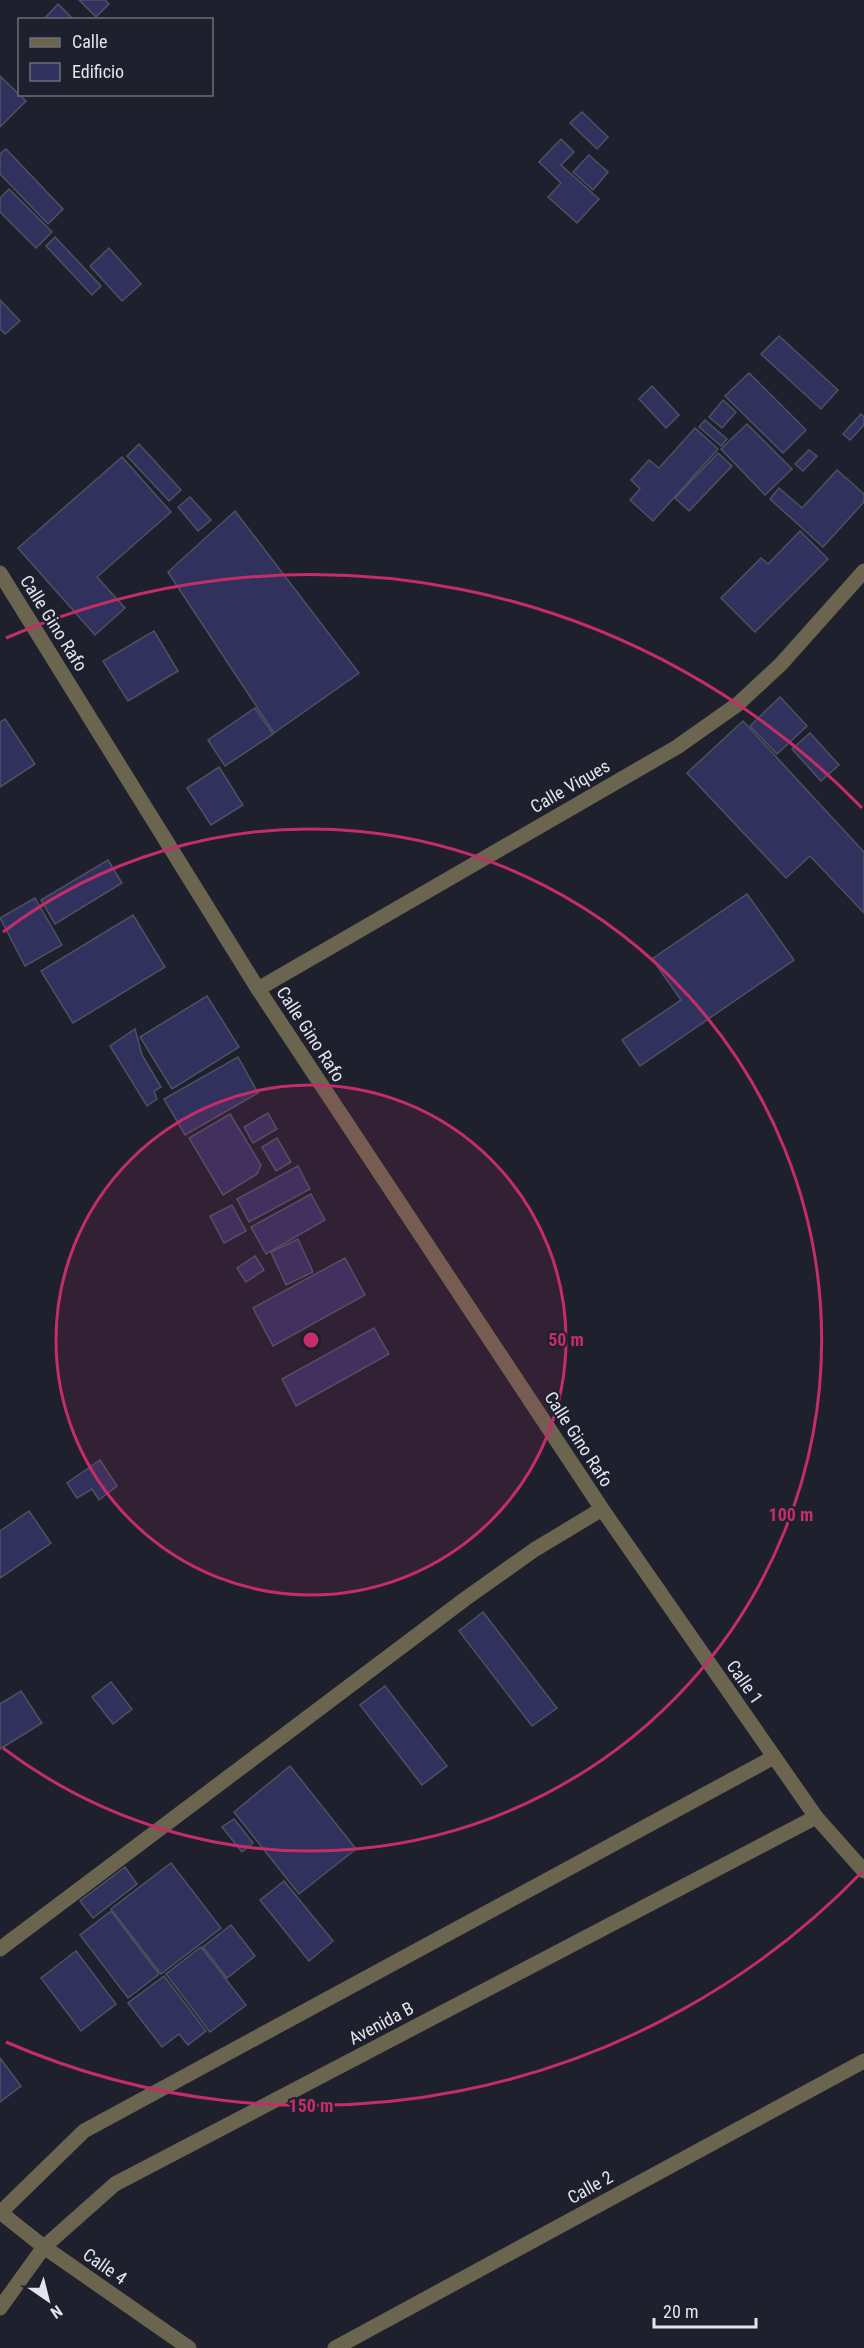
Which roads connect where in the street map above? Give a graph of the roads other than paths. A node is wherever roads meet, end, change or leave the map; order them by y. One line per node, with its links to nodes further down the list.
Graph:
1 (864, 571): 3 (street, Calle Viques)
2 (0, 573): 3 (street, Calle Gino Rafo)
3 (258, 989): 4 (street, Calle Gino Rafo)
4 (602, 1509): 5 (street, Calle 1); 8 (street)
5 (774, 1758): 6 (street, Calle 1); 10 (street)
6 (816, 1817): 7 (street, Calle 1); 11 (street, Avenida B)
7 (864, 1871)
8 (0, 1949)
9 (864, 2061): 14 (street, Calle 2)
10 (0, 2213): 11 (street, Calle 4)
11 (44, 2247): 12 (street, Avenida B); 13 (street, Calle 4)
12 (0, 2308)
13 (189, 2348)
14 (335, 2348)

